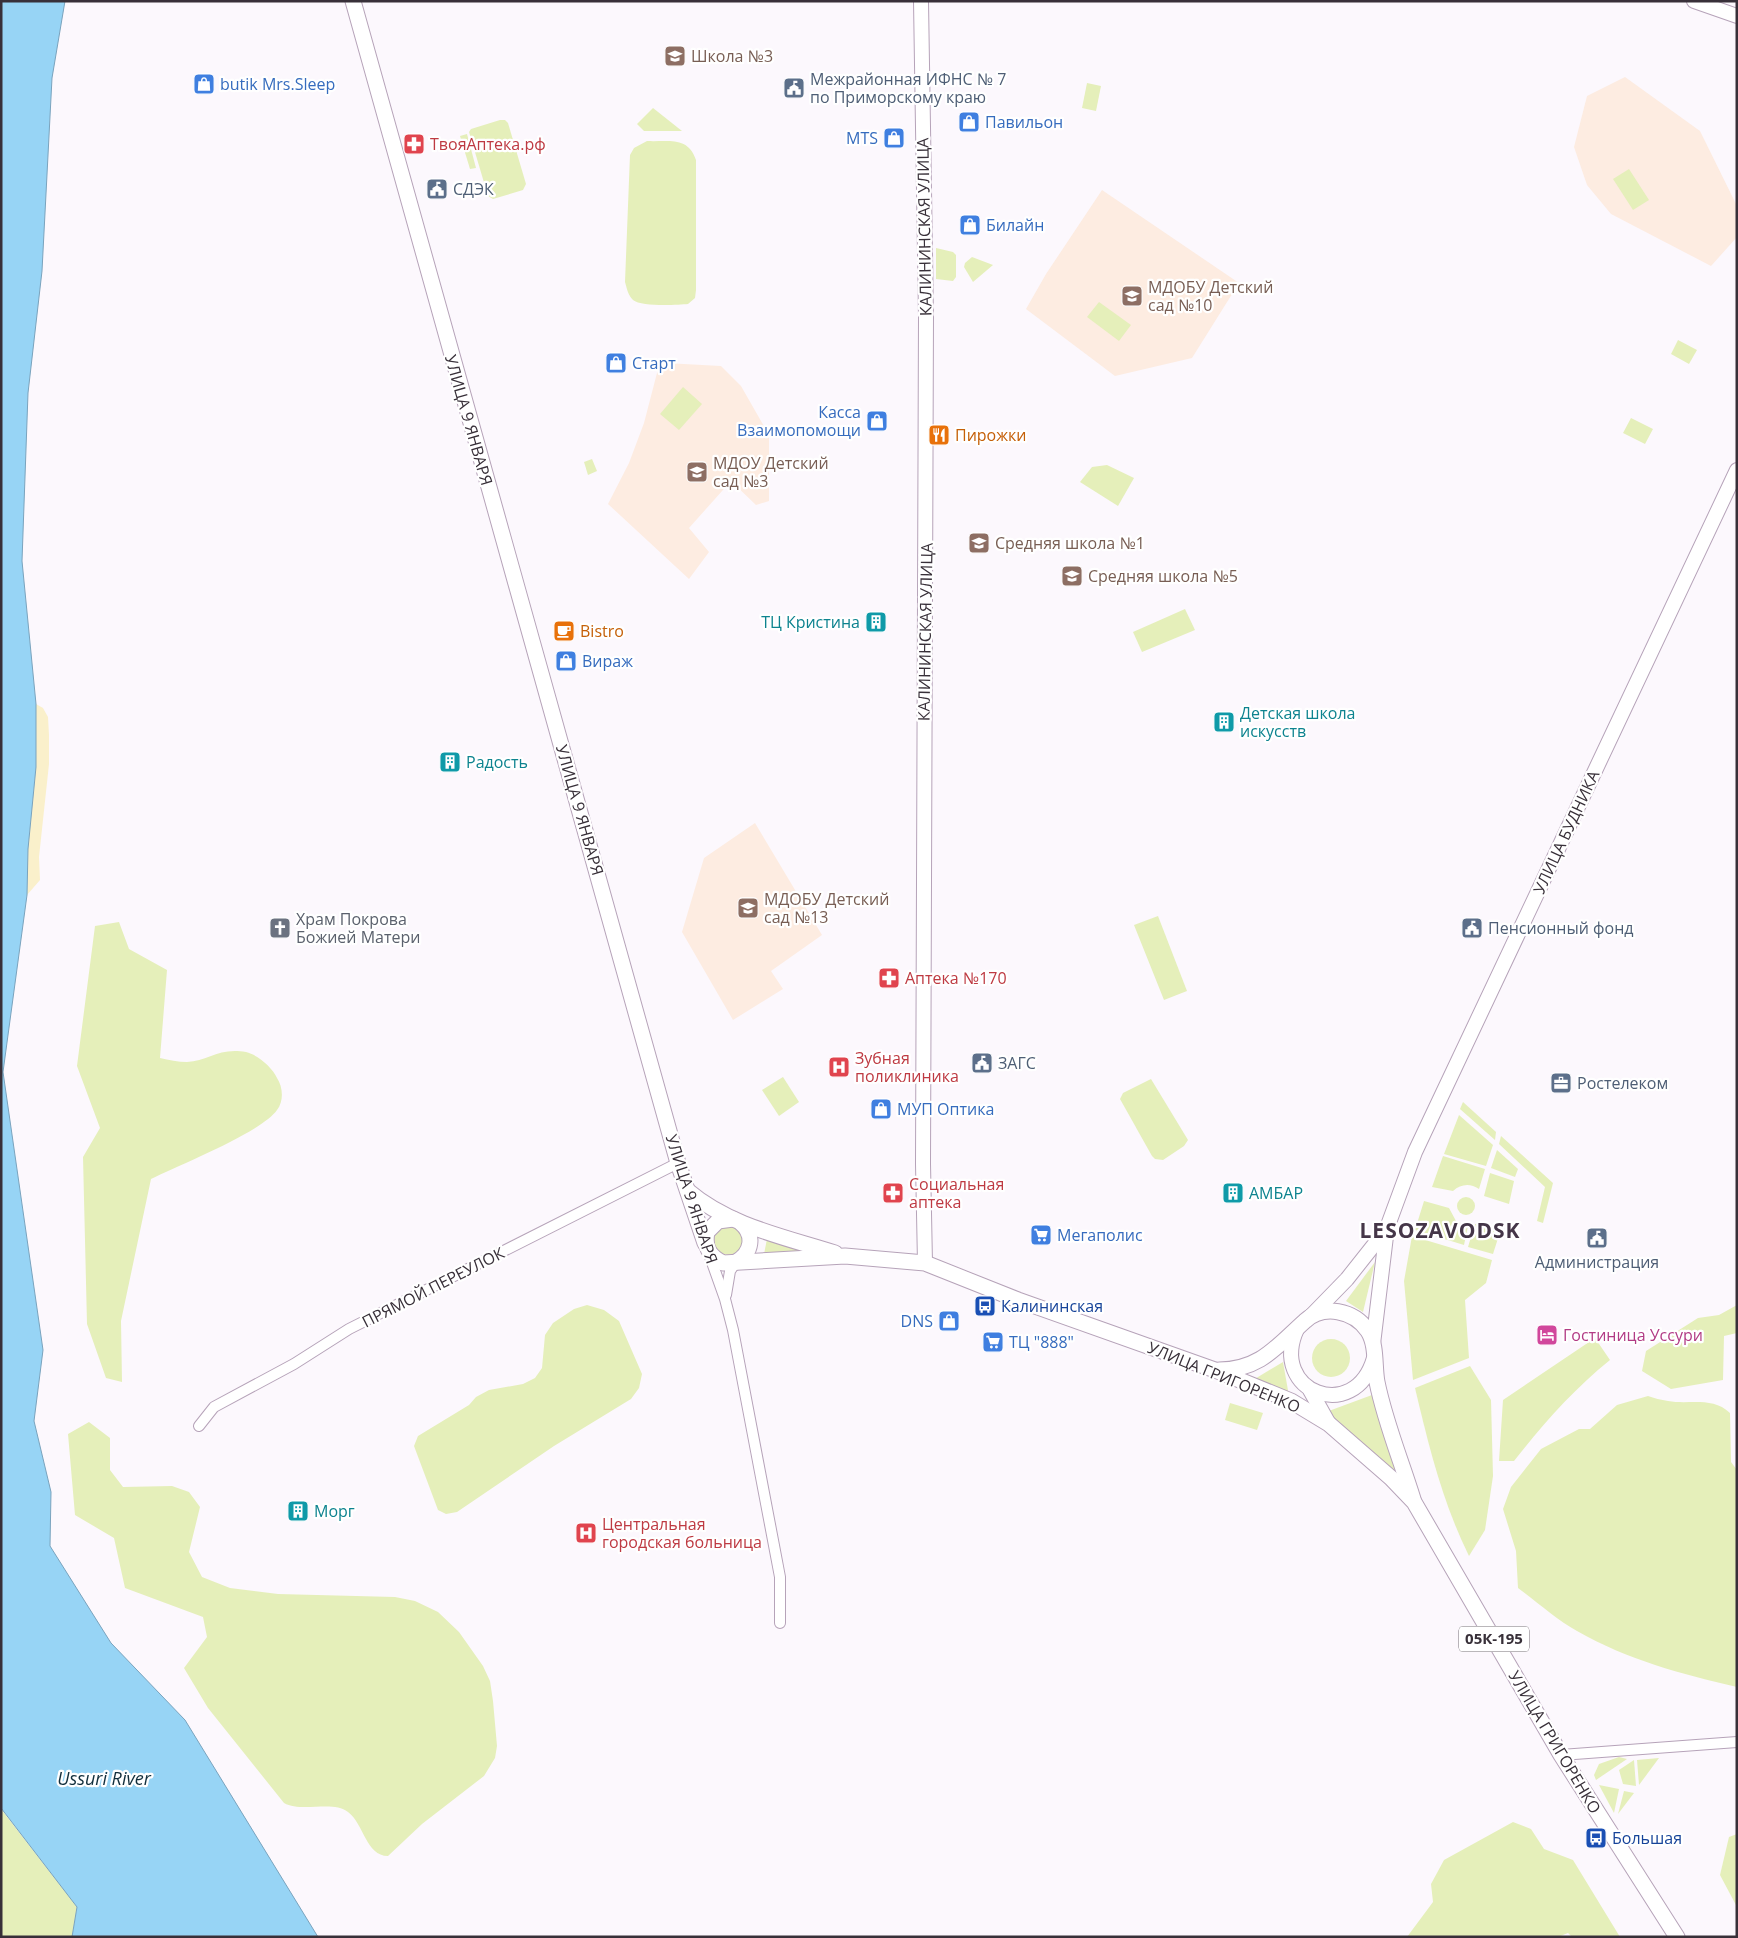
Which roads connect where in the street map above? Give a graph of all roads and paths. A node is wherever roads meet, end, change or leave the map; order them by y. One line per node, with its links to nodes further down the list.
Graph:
1 (352, 1): 6 (main road, УЛИЦА 9 ЯНВАРЯ)
2 (921, 1): 13 (main road, КАЛИНИНСКАЯ УЛИЦА)
3 (1694, 1): 4 (main road)
4 (1737, 16)
5 (1737, 470): 9 (main road, УЛИЦА БУДНИКА)
6 (678, 1163): 7 (main road, УЛИЦА 9 ЯНВАРЯ); 22 (street, ПРЯМОЙ ПЕРЕУЛОК)
7 (688, 1192): 8 (main road); 10 (main road, УЛИЦА 9 ЯНВАРЯ)
8 (737, 1221): 10 (main road); 11 (main road); 12 (main road)
9 (1387, 1228): 15 (main road); 17 (main road, УЛИЦА БУДНИКА)
10 (707, 1248): 12 (main road); 14 (street, УЛИЦА 9 ЯНВАРЯ)
11 (845, 1256): 12 (main road); 13 (main road, УЛИЦА ГРИГОРЕНКО)
12 (736, 1262): 14 (street)
13 (925, 1263): 18 (main road, УЛИЦА ГРИГОРЕНКО)
14 (725, 1299): 24 (street, УЛИЦА 9 ЯНВАРЯ)
15 (1308, 1318): 16 (main road); 17 (main road)
16 (1297, 1329): 18 (main road); 19 (main road)
17 (1374, 1351): 19 (main road); 23 (main road, УЛИЦА БУДНИКА)
18 (1215, 1370): 20 (main road, УЛИЦА ГРИГОРЕНКО)
19 (1310, 1390): 20 (main road); 21 (main road)
20 (1284, 1398): 21 (main road, УЛИЦА ГРИГОРЕНКО)
21 (1329, 1424): 23 (main road, УЛИЦА ГРИГОРЕНКО)
22 (199, 1426)
23 (1414, 1502): 26 (main road, УЛИЦА ГРИГОРЕНКО / 05К-195)
24 (780, 1623)
25 (1737, 1742): 26 (street)
26 (1561, 1755): 27 (main road, УЛИЦА ГРИГОРЕНКО / 05К-195)
27 (1677, 1937)

